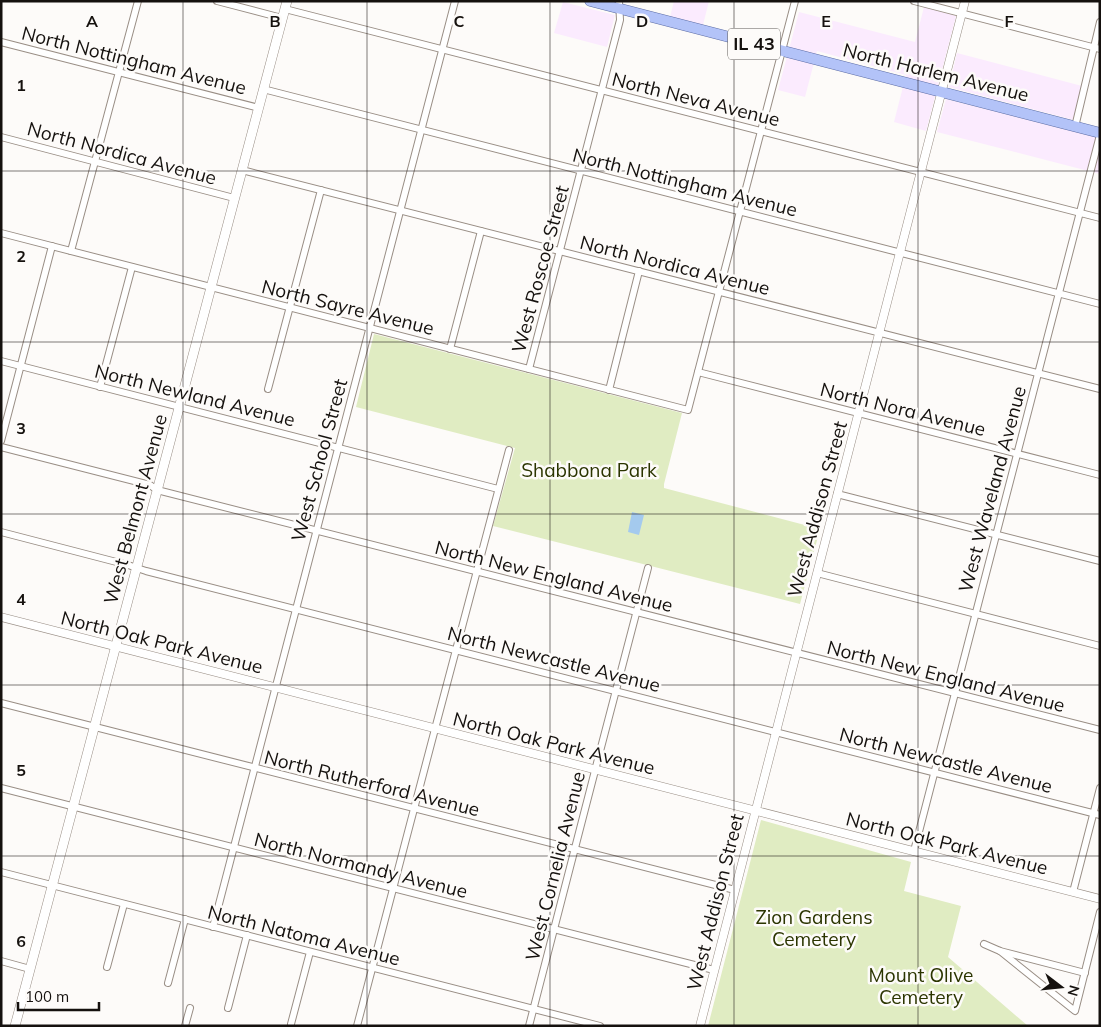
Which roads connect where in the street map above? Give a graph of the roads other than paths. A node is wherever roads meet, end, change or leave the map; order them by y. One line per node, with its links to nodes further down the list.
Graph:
1 (138, 1): 16 (street)
2 (217, 1): 9 (street, North Neva Avenue)
3 (455, 1): 14 (street, West School Street)
4 (590, 1): 8 (main road, North Harlem Avenue / IL 43)
5 (795, 1): 15 (street)
6 (914, 1): 10 (street)
7 (965, 1): 10 (street, West Addison Street)
8 (620, 5): 15 (main road, North Harlem Avenue / IL 43); 18 (street, West Roscoe Street)
9 (285, 10): 14 (street, North Neva Avenue); 17 (main road, West Belmont Avenue)
10 (961, 14): 13 (street); 19 (street, West Addison Street)
11 (1100, 22): 13 (street)
12 (1, 42): 16 (street, North Nottingham Avenue)
13 (1097, 48): 21 (street)
14 (443, 50): 18 (street, North Neva Avenue); 22 (street, West School Street)
15 (782, 51): 19 (main road, North Harlem Avenue / IL 43); 23 (street)
16 (119, 72): 20 (street, North Nottingham Avenue); 26 (street)
17 (263, 89): 20 (main road, West Belmont Avenue); 22 (street, North Nottingham Avenue)
18 (602, 90): 23 (street, North Neva Avenue); 28 (street, West Roscoe Street)
19 (941, 92): 21 (main road, North Harlem Avenue / IL 43); 29 (street, West Addison Street)
20 (258, 108): 27 (main road, West Belmont Avenue)
21 (1075, 126): 24 (main road, North Harlem Avenue / IL 43)
22 (422, 130): 28 (street, North Nottingham Avenue); 32 (street, West School Street)
23 (761, 131): 29 (street, North Neva Avenue); 33 (street)
24 (1100, 134): 34 (street, West Waveland Avenue)
25 (1, 137): 26 (street, North Nordica Avenue)
26 (95, 162): 31 (street, North Nordica Avenue); 39 (street)
27 (242, 170): 30 (street, North Nordica Avenue); 31 (main road, West Belmont Avenue)
28 (581, 171): 33 (street, North Nottingham Avenue); 40 (street, West Roscoe Street)
29 (920, 172): 34 (street, North Neva Avenue); 41 (street, West Addison Street)
30 (321, 190): 32 (street, North Nordica Avenue); 48 (street)
31 (234, 198): 44 (main road, West Belmont Avenue)
32 (400, 210): 36 (street, North Nordica Avenue); 49 (street, West School Street)
33 (740, 212): 41 (street, North Nottingham Avenue); 45 (street)
34 (1080, 212): 35 (street, North Neva Avenue); 46 (street, West Waveland Avenue)
35 (1100, 218)
36 (481, 231): 40 (street, North Nordica Avenue); 51 (street)
37 (1, 233): 38 (street, North Sayre Avenue)
38 (52, 246): 39 (street, North Sayre Avenue); 53 (street)
39 (71, 251): 42 (street, North Sayre Avenue)
40 (560, 251): 43 (street, North Nordica Avenue); 54 (street, West Roscoe Street)
41 (900, 253): 46 (street, North Nottingham Avenue); 50 (street, West Addison Street)
42 (132, 267): 44 (street, North Sayre Avenue); 57 (street)
43 (639, 272): 45 (street, North Nordica Avenue); 60 (street)
44 (211, 288): 48 (street, North Sayre Avenue); 61 (main road, West Belmont Avenue)
45 (719, 292): 50 (street, North Nordica Avenue); 55 (street)
46 (1059, 293): 47 (street, North Nottingham Avenue); 56 (street, West Waveland Avenue)
47 (1100, 304)
48 (290, 308): 49 (street, North Sayre Avenue); 58 (street)
49 (369, 328): 51 (street, North Sayre Avenue); 65 (street, West School Street)
50 (879, 333): 56 (street, North Nordica Avenue); 62 (street, West Addison Street)
51 (450, 349): 54 (street, North Sayre Avenue)
52 (1, 361): 53 (street, North Newland Avenue)
53 (21, 366): 57 (street, North Newland Avenue); 63 (street)
54 (529, 369): 60 (street, North Sayre Avenue)
55 (698, 372): 60 (street, North Sayre Avenue); 62 (street, North Nora Avenue)
56 (1038, 373): 59 (street, North Nordica Avenue); 67 (street, West Waveland Avenue)
57 (100, 387): 61 (street, North Newland Avenue)
58 (268, 389)
59 (1100, 389)
60 (609, 390)
61 (179, 406): 65 (street, North Newland Avenue); 70 (main road, West Belmont Avenue)
62 (858, 414): 67 (street, North Nora Avenue); 71 (street, West Addison Street)
63 (1, 441)
64 (1, 446): 70 (street, North New England Avenue)
65 (338, 447): 69 (street, North Newland Avenue); 72 (street, West School Street)
66 (509, 450): 69 (street)
67 (1017, 454): 68 (street, North Nora Avenue); 74 (street, West Waveland Avenue)
68 (1100, 475)
69 (498, 489): 78 (street)
70 (157, 490): 72 (street, North New England Avenue); 76 (main road, West Belmont Avenue)
71 (837, 494): 74 (street); 79 (street, West Addison Street)
72 (316, 530): 78 (street, North New England Avenue); 80 (street, West School Street)
73 (1, 532): 76 (street, North Newcastle Avenue)
74 (996, 535): 75 (street); 82 (street, West Waveland Avenue)
75 (1100, 561)
76 (136, 568): 80 (street, North Newcastle Avenue); 85 (main road, West Belmont Avenue)
77 (648, 568): 81 (street, West Cornelia Avenue)
78 (476, 571): 81 (street, North New England Avenue); 86 (street)
79 (817, 573): 82 (street); 87 (street, West Addison Street)
80 (295, 609): 86 (street, North Newcastle Avenue); 88 (street, West School Street)
81 (636, 612): 87 (street, North New England Avenue); 89 (street, West Cornelia Avenue)
82 (976, 614): 84 (street); 90 (street, West Waveland Avenue)
83 (1, 617): 85 (street, North Oak Park Avenue)
84 (1100, 646)
85 (115, 647): 88 (street, North Oak Park Avenue); 92 (main road, West Belmont Avenue)
86 (456, 650): 89 (street, North Newcastle Avenue); 93 (street)
87 (796, 653): 90 (street, North New England Avenue); 95 (street, West Addison Street)
88 (274, 688): 93 (street, North Oak Park Avenue); 96 (street, West School Street)
89 (616, 691): 95 (street, North Newcastle Avenue); 97 (street, West Cornelia Avenue)
90 (955, 694): 94 (street, North New England Avenue); 98 (street, West Waveland Avenue)
91 (1, 703): 92 (street, North Rutherford Avenue)
92 (94, 728): 96 (street, North Rutherford Avenue); 101 (main road, West Belmont Avenue)
93 (434, 729): 97 (street, North Oak Park Avenue); 102 (street)
94 (1100, 730)
95 (776, 732): 98 (street, North Newcastle Avenue); 103 (street, West Addison Street)
96 (254, 768): 102 (street, North Rutherford Avenue); 105 (street, West School Street)
97 (595, 770): 103 (street, North Oak Park Avenue); 106 (street, West Cornelia Avenue)
98 (934, 772): 104 (street, North Newcastle Avenue); 107 (street, West Waveland Avenue)
99 (1, 788): 101 (street, North Normandy Avenue)
100 (1100, 788): 104 (street)
101 (73, 807): 105 (street, North Normandy Avenue); 109 (main road, West Belmont Avenue)
102 (414, 809): 106 (street, North Rutherford Avenue); 110 (street)
103 (755, 811): 107 (street, North Oak Park Avenue); 111 (street, West Addison Street)
104 (1096, 814): 112 (street)
105 (233, 847): 110 (street, North Normandy Avenue); 117 (street, West School Street)
106 (574, 850): 111 (street, North Rutherford Avenue); 118 (street, West Cornelia Avenue)
107 (914, 851): 112 (street, North Oak Park Avenue)
108 (1, 872): 109 (street, North Natoma Avenue)
109 (52, 886): 114 (street, North Natoma Avenue); 126 (main road, West Belmont Avenue)
110 (393, 888): 118 (street, North Normandy Avenue); 125 (street)
111 (735, 890): 127 (street, West Addison Street)
112 (1073, 892): 113 (street, North Oak Park Avenue)
113 (1100, 899)
114 (124, 904): 116 (street, North Natoma Avenue); 124 (street)
115 (1100, 912): 128 (street)
116 (185, 919): 117 (street, North Natoma Avenue); 129 (street)
117 (213, 926): 119 (street, North Natoma Avenue)
118 (554, 929): 127 (street, North Normandy Avenue); 132 (street, West Cornelia Avenue)
119 (248, 935): 122 (street, North Natoma Avenue); 131 (street)
120 (984, 944): 121 (street)
121 (1000, 951): 128 (street); 128 (street)
122 (310, 952): 125 (street, North Natoma Avenue); 133 (street)
123 (1, 961): 126 (street)
124 (107, 966)
125 (372, 967): 132 (street, North Natoma Avenue); 136 (street)
126 (30, 969): 134 (main road, West Belmont Avenue)
127 (714, 970): 139 (street, West Addison Street)
128 (1085, 973)
129 (168, 983)
130 (190, 1008): 135 (street)
131 (228, 1008)
132 (533, 1009): 137 (street, West Cornelia Avenue); 138 (street, North Natoma Avenue)
133 (291, 1024)
134 (15, 1026)
135 (185, 1026)
136 (357, 1026)
137 (529, 1026)
138 (600, 1026)
139 (700, 1026)

